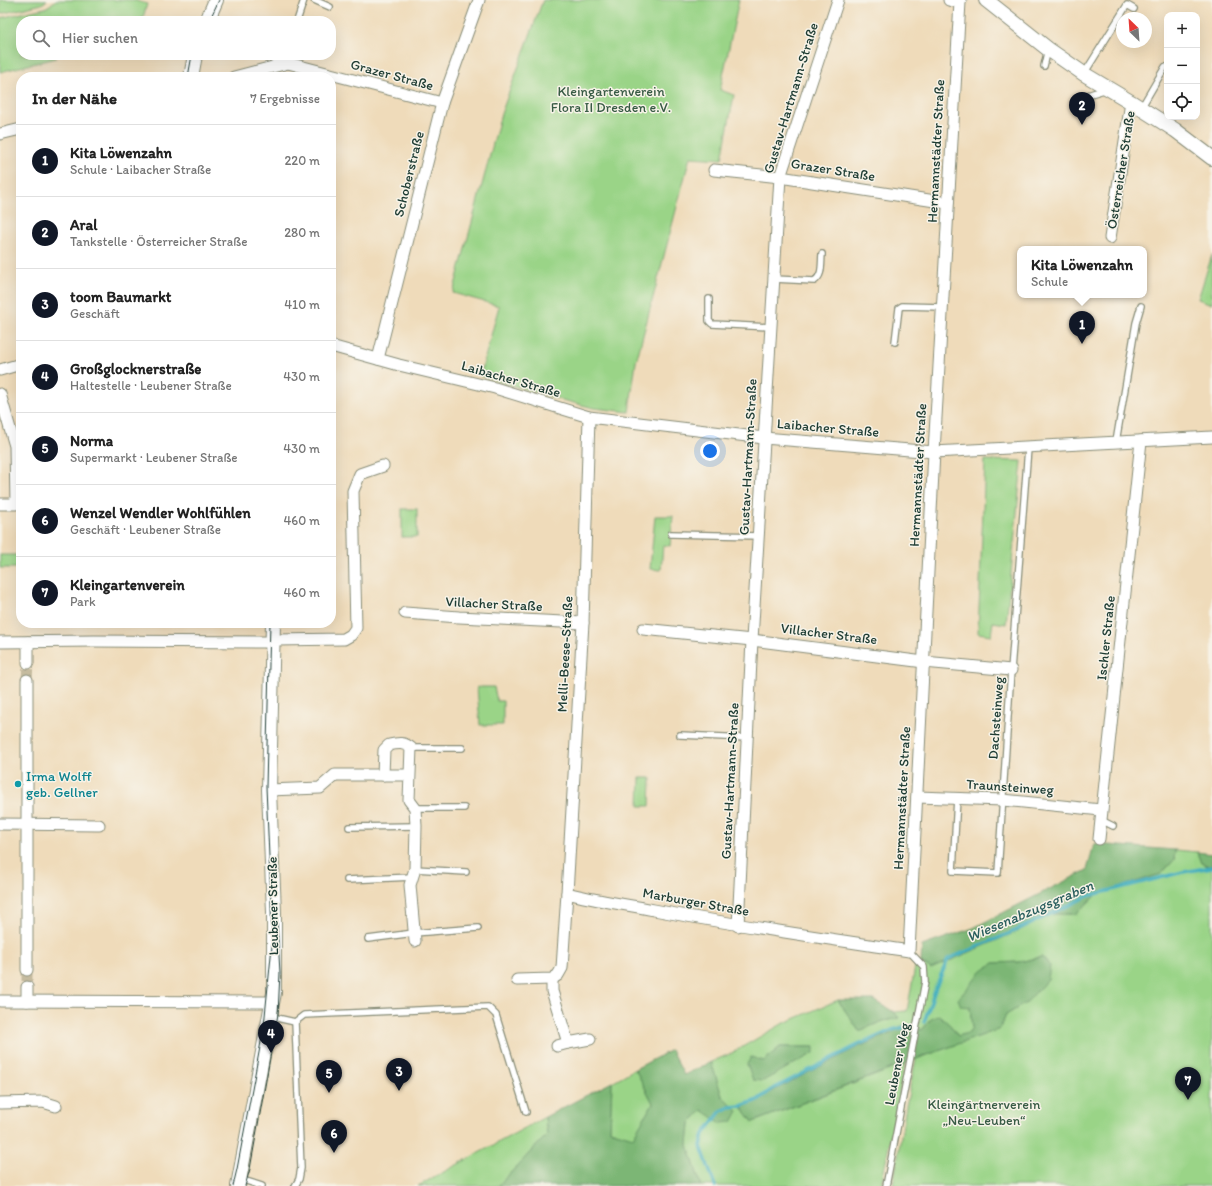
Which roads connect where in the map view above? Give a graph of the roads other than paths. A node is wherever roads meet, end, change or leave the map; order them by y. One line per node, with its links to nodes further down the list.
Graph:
1 (216, 0): 10 (street)
2 (304, 0): 11 (lane)
3 (314, 0): 8 (lane)
4 (480, 0): 25 (street, Schoberstraße)
5 (838, 0): 31 (street, Gustav-Hartmann-Straße)
6 (986, 0): 12 (street, Österreicher Straße)
7 (957, 1): 32 (street, Hermannstädter Straße)
8 (330, 7)
9 (1134, 9): 22 (lane)
10 (208, 16)
11 (299, 16)
12 (1048, 49): 16 (lane); 22 (street, Österreicher Straße)
13 (194, 60): 18 (street)
14 (275, 60): 19 (street, Grazer Straße)
15 (287, 60): 20 (street, Grazer Straße)
16 (1044, 66)
17 (1164, 68): 26 (lane)
18 (192, 72)
19 (246, 72)
20 (330, 72)
21 (336, 74): 25 (street, Grazer Straße)
22 (1084, 74): 23 (street, Österreicher Straße)
23 (1108, 89): 24 (lane); 26 (street, Österreicher Straße)
24 (1084, 96)
25 (442, 103): 42 (street, Schoberstraße)
26 (1136, 105): 29 (street, Österreicher Straße); 33 (street, Österreicher Straße)
27 (16, 130): 28 (street)
28 (0, 134)
29 (1212, 158)
30 (714, 170): 31 (street, Grazer Straße)
31 (780, 177): 32 (street, Grazer Straße); 35 (street, Gustav-Hartmann-Straße)
32 (948, 203): 38 (street, Hermannstädter Straße)
33 (1110, 238)
34 (822, 254): 35 (lane)
35 (774, 279): 39 (street, Gustav-Hartmann-Straße)
36 (709, 299): 39 (lane)
37 (1141, 306): 50 (lane)
38 (942, 307): 40 (lane); 52 (street, Hermannstädter Straße)
39 (771, 327): 48 (street, Gustav-Hartmann-Straße)
40 (895, 342)
41 (336, 347): 42 (street, Laibacher Straße)
42 (378, 359): 46 (street, Laibacher Straße)
43 (16, 365): 44 (street)
44 (0, 370)
45 (0, 394): 54 (street)
46 (589, 417): 48 (street, Laibacher Straße); 58 (street, Melli-Beese-Straße)
47 (1212, 437): 49 (street, Laibacher Straße)
48 (764, 438): 52 (street, Laibacher Straße); 56 (street, Gustav-Hartmann-Straße)
49 (1142, 441): 50 (street, Laibacher Straße); 81 (street, Ischler Straße)
50 (1116, 442): 51 (street, Laibacher Straße)
51 (1028, 448): 52 (street, Laibacher Straße); 67 (lane, Dachsteinweg)
52 (934, 452): 65 (street, Hermannstädter Straße)
53 (383, 466): 62 (street)
54 (0, 504)
55 (671, 534): 56 (lane)
56 (759, 536): 61 (street, Gustav-Hartmann-Straße)
57 (404, 613): 58 (street, Villacher Straße)
58 (582, 623): 92 (street, Melli-Beese-Straße)
59 (273, 628): 62 (street, Leubener Straße)
60 (642, 629): 61 (street, Villacher Straße)
61 (752, 640): 65 (street, Villacher Straße); 70 (street, Gustav-Hartmann-Straße)
62 (272, 641): 64 (street); 75 (street, Leubener Straße)
63 (0, 642): 64 (street)
64 (28, 642): 66 (street)
65 (924, 662): 67 (street, Villacher Straße); 76 (street, Hermannstädter Straße)
66 (28, 663)
67 (1011, 670): 78 (lane, Dachsteinweg)
68 (28, 680): 83 (street)
69 (680, 735): 70 (lane)
70 (748, 738): 93 (street, Gustav-Hartmann-Straße)
71 (411, 748): 72 (lane); 73 (street); 74 (street)
72 (462, 748)
73 (384, 775): 74 (street); 75 (street)
74 (409, 775): 79 (street)
75 (269, 790): 104 (street, Leubener Straße)
76 (916, 797): 77 (street, Traunsteinweg); 97 (street, Hermannstädter Straße)
77 (957, 798): 78 (street, Traunsteinweg); 78 (lane, Dachsteinweg)
78 (1003, 800): 81 (street, Traunsteinweg)
79 (414, 808): 80 (lane); 85 (street)
80 (464, 808)
81 (1101, 815): 86 (lane); 88 (street, Ischler Straße)
82 (0, 824): 83 (street)
83 (28, 824): 84 (street); 98 (street)
84 (99, 825)
85 (416, 826): 87 (lane); 90 (street)
86 (1113, 826)
87 (349, 827)
88 (1099, 839)
89 (466, 872): 90 (lane)
90 (414, 873): 91 (lane); 95 (street)
91 (346, 880)
92 (567, 893): 93 (street, Marburger Straße); 99 (street)
93 (738, 926): 97 (street, Marburger Straße)
94 (478, 928): 95 (lane)
95 (414, 937): 96 (lane)
96 (368, 939)
97 (909, 951): 114 (lane, Leubener Weg)
98 (27, 970)
99 (552, 979): 100 (street); 107 (street)
100 (517, 980)
101 (27, 987): 103 (street)
102 (0, 1001): 103 (street)
103 (27, 1001): 104 (street)
104 (273, 1002): 105 (street, Leubener Straße)
105 (270, 1018): 106 (lane); 111 (street, Leubener Straße)
106 (295, 1022): 110 (lane); 113 (lane)
107 (590, 1039)
108 (0, 1103): 109 (street)
109 (56, 1106)
110 (526, 1112)
111 (239, 1183): 112 (lane)
112 (262, 1186)
113 (295, 1186)
114 (886, 1186)

